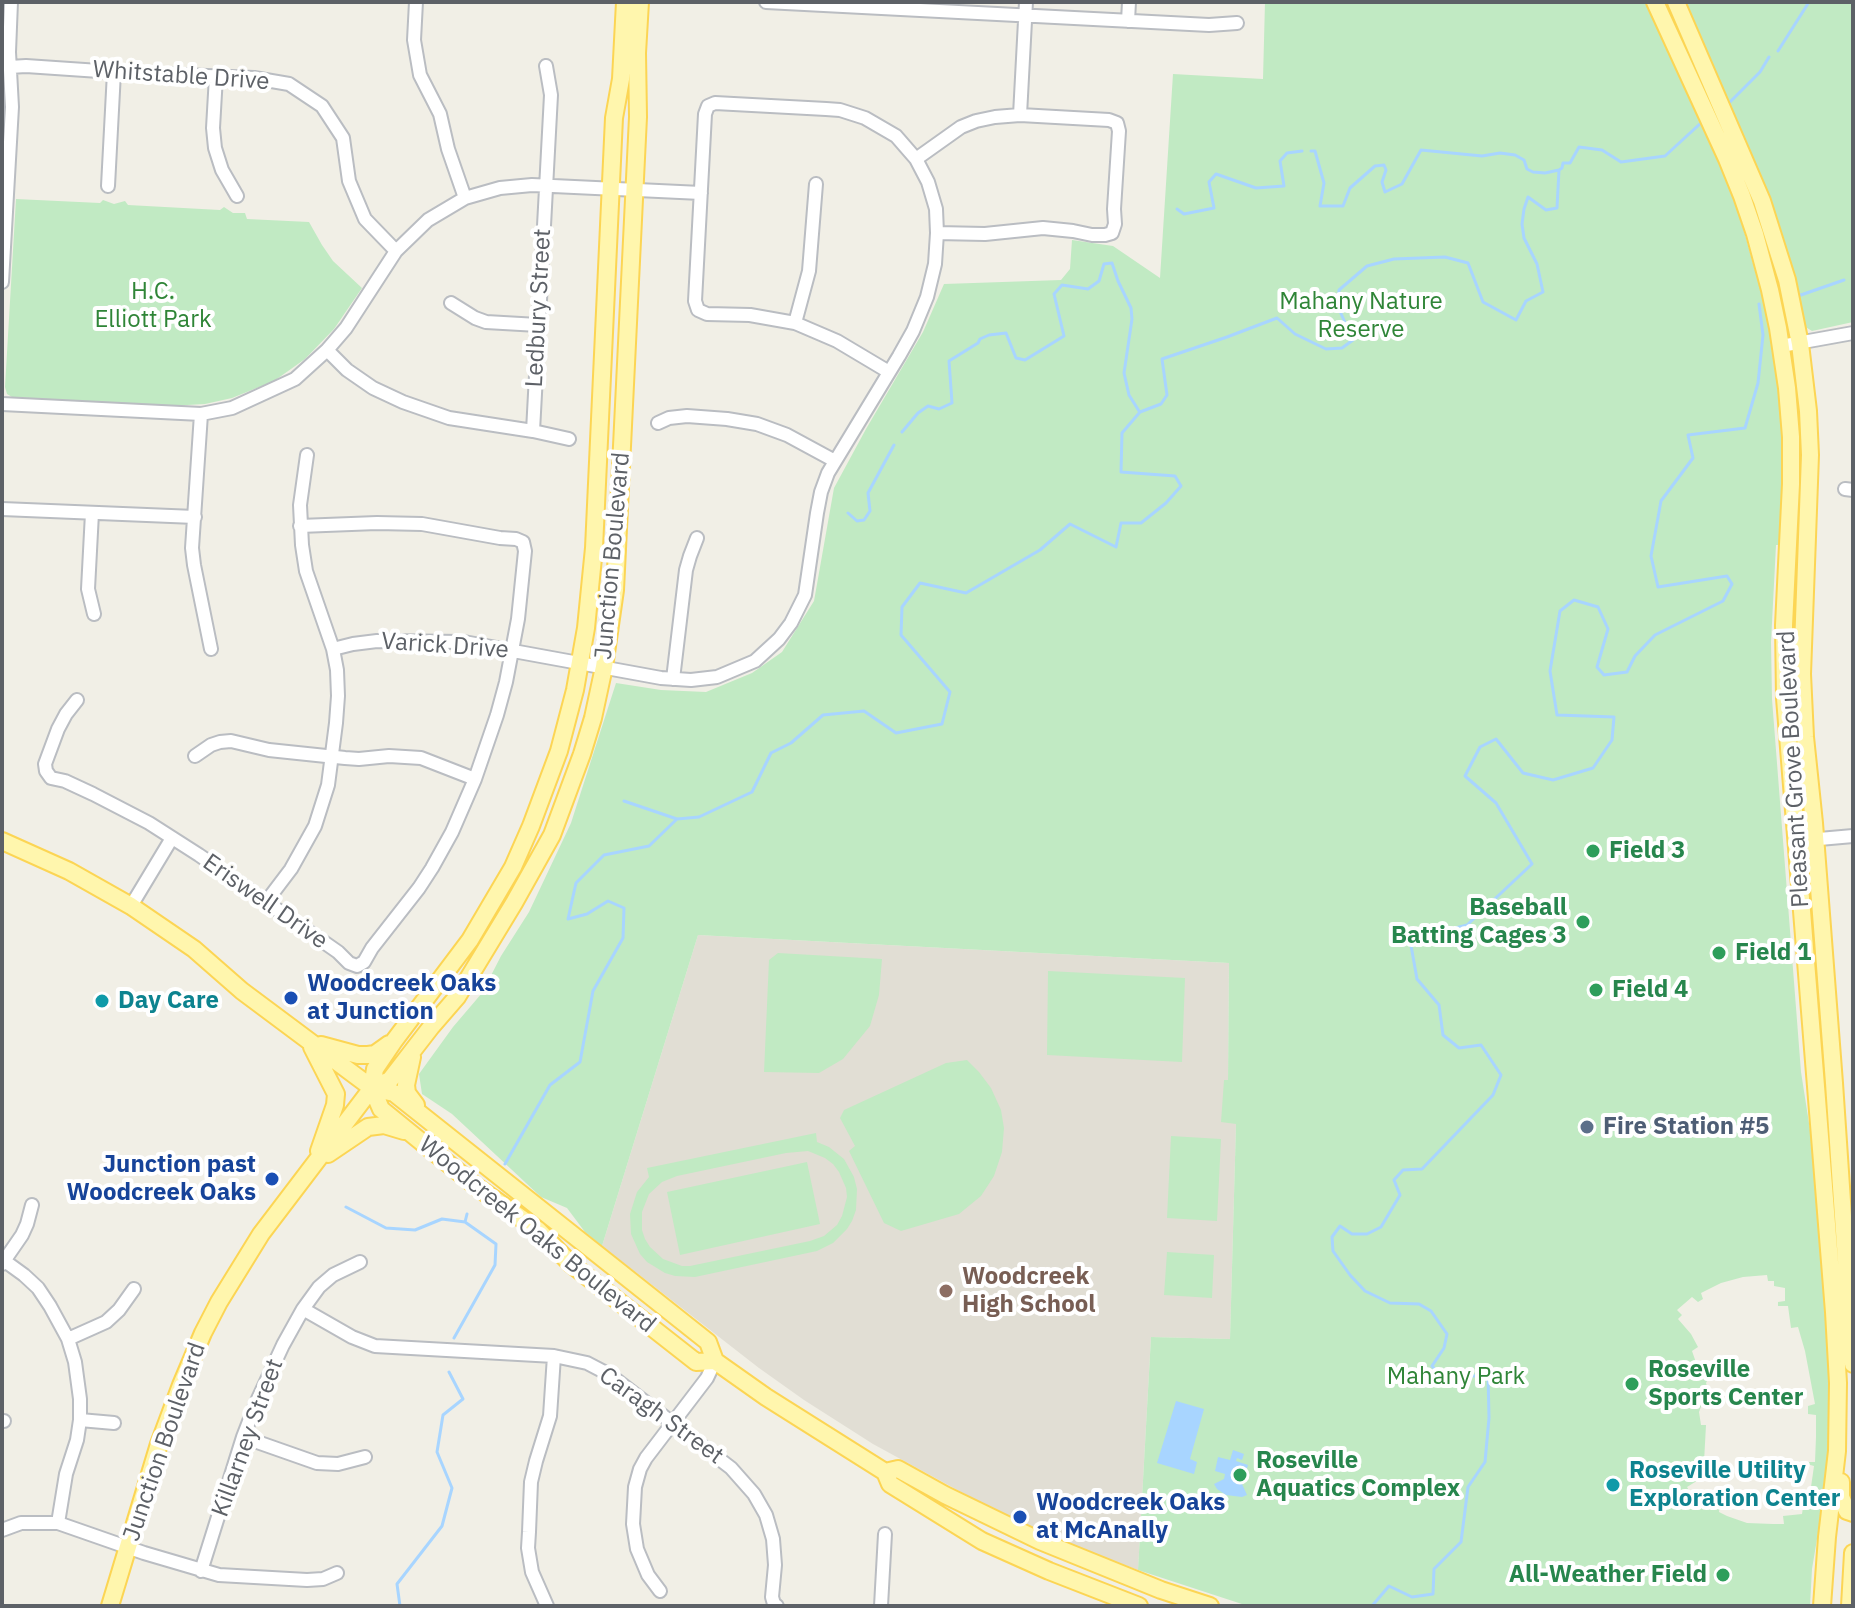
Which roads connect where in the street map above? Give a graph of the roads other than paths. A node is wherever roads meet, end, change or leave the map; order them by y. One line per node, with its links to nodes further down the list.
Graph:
1 (11, 2): 14 (street)
2 (416, 2): 28 (street)
3 (625, 2): 24 (main road, Junction Boulevard)
4 (640, 2): 25 (main road, Junction Boulevard)
5 (766, 2): 9 (street)
6 (1129, 2): 11 (street)
7 (1655, 2): 18 (main road, Pleasant Grove Boulevard)
8 (1676, 2): 18 (main road, Pleasant Grove Boulevard)
9 (812, 3): 10 (street)
10 (1026, 9): 11 (street); 17 (street)
11 (1128, 21): 12 (street)
12 (1237, 23)
13 (546, 66): 22 (street, Ledbury Street)
14 (10, 67): 15 (street, Whitstable Drive); 20 (street)
15 (114, 72): 16 (street, Whitstable Drive); 23 (street)
16 (216, 76): 27 (street); 30 (street, Whitstable Drive)
17 (1020, 115): 19 (street); 29 (street)
18 (1724, 131): 36 (main road, Pleasant Grove Boulevard); 37 (main road, Pleasant Grove Boulevard)
19 (916, 159): 26 (street, Varick Drive); 29 (street, Varick Drive)
20 (5, 170): 31 (street)
21 (816, 184): 33 (street)
22 (546, 185): 24 (street); 28 (street); 34 (street, Ledbury Street)
23 (108, 186)
24 (611, 189): 25 (street); 56 (main road, Junction Boulevard)
25 (634, 190): 26 (street); 57 (main road, Junction Boulevard)
26 (701, 193): 33 (street)
27 (237, 196)
28 (465, 198): 30 (street)
29 (937, 233): 39 (street, Varick Drive)
30 (396, 251): 38 (street)
31 (2, 282)
32 (451, 303): 34 (street)
33 (795, 323): 39 (street)
34 (538, 325): 43 (street, Ledbury Street)
35 (1853, 333): 36 (street)
36 (1800, 344): 37 (street); 65 (main road, Pleasant Grove Boulevard)
37 (1781, 346): 67 (main road, Pleasant Grove Boulevard)
38 (327, 350): 41 (street); 43 (street)
39 (889, 372): 46 (street, Varick Drive)
40 (2, 404): 41 (street)
41 (201, 414): 49 (street)
42 (658, 423): 46 (street)
43 (533, 431): 44 (street)
44 (569, 439)
45 (307, 455): 50 (street)
46 (835, 461): 58 (street, Varick Drive)
47 (2, 509): 48 (street)
48 (92, 513): 49 (street); 52 (street)
49 (195, 517): 53 (street)
50 (300, 526): 54 (street); 55 (street)
51 (697, 538): 58 (street)
52 (94, 614)
53 (211, 649)
54 (333, 649): 55 (street, Varick Drive); 61 (street)
55 (512, 650): 56 (street, Varick Drive); 62 (street)
56 (581, 663): 57 (street, Varick Drive); 70 (main road, Junction Boulevard)
57 (604, 667): 58 (street, Varick Drive); 72 (main road, Junction Boulevard)
58 (673, 679)
59 (77, 700): 64 (street, Eriswell Drive)
60 (195, 756): 61 (street)
61 (332, 757): 62 (street); 68 (street)
62 (475, 779): 68 (street, Eriswell Drive)
63 (1853, 836): 65 (street)
64 (172, 838): 68 (street, Eriswell Drive); 69 (street)
65 (1814, 839): 67 (street); 85 (main road, Pleasant Grove Boulevard)
66 (2, 841): 69 (main road, Woodcreek Oaks Boulevard)
67 (1796, 842): 89 (main road, Pleasant Grove Boulevard)
68 (266, 902)
69 (131, 906): 71 (main road, Woodcreek Oaks Boulevard)
70 (394, 1041): 71 (main road); 73 (main road, Junction Boulevard)
71 (309, 1042): 73 (main road, Woodcreek Oaks Boulevard); 76 (main road)
72 (414, 1051): 73 (main road, Junction Boulevard); 74 (main road)
73 (372, 1088): 74 (main road, Woodcreek Oaks Boulevard); 75 (main road, Woodcreek Oaks Boulevard); 76 (main road, Junction Boulevard)
74 (424, 1116): 84 (main road, Woodcreek Oaks Boulevard)
75 (411, 1132): 76 (main road); 84 (main road, Woodcreek Oaks Boulevard)
76 (314, 1164): 97 (main road, Junction Boulevard)
77 (32, 1205): 78 (street)
78 (3, 1261): 82 (street)
79 (360, 1262): 81 (street, Killarney Street)
80 (134, 1289): 82 (street)
81 (303, 1309): 83 (street, Caragh Street); 90 (street, Killarney Street)
82 (68, 1339): 86 (street)
83 (554, 1356): 88 (street, Caragh Street); 104 (street)
84 (715, 1361): 88 (street); 92 (main road, Woodcreek Oaks Boulevard)
85 (1853, 1364)
86 (80, 1420): 87 (street); 94 (street)
87 (114, 1423)
88 (673, 1423): 101 (street); 105 (street, Caragh Street)
89 (1838, 1425): 93 (main road); 109 (main road, Pleasant Grove Boulevard)
90 (243, 1437): 91 (street); 99 (street, Killarney Street)
91 (365, 1457)
92 (885, 1472): 102 (main road, Woodcreek Oaks Boulevard); 107 (main road, Woodcreek Oaks Boulevard)
93 (1853, 1513)
94 (58, 1523): 95 (street); 97 (street)
95 (2, 1530)
96 (885, 1534): 106 (street)
97 (128, 1547): 99 (street); 103 (main road, Junction Boulevard)
98 (1853, 1553): 110 (main road)
99 (201, 1571): 100 (street)
100 (337, 1573)
101 (660, 1591)
102 (1185, 1602): 108 (main road, Woodcreek Oaks Boulevard)
103 (110, 1606)
104 (547, 1606)
105 (777, 1606)
106 (881, 1606)
107 (1139, 1606)
108 (1210, 1606)
109 (1822, 1606)
110 (1850, 1606)

